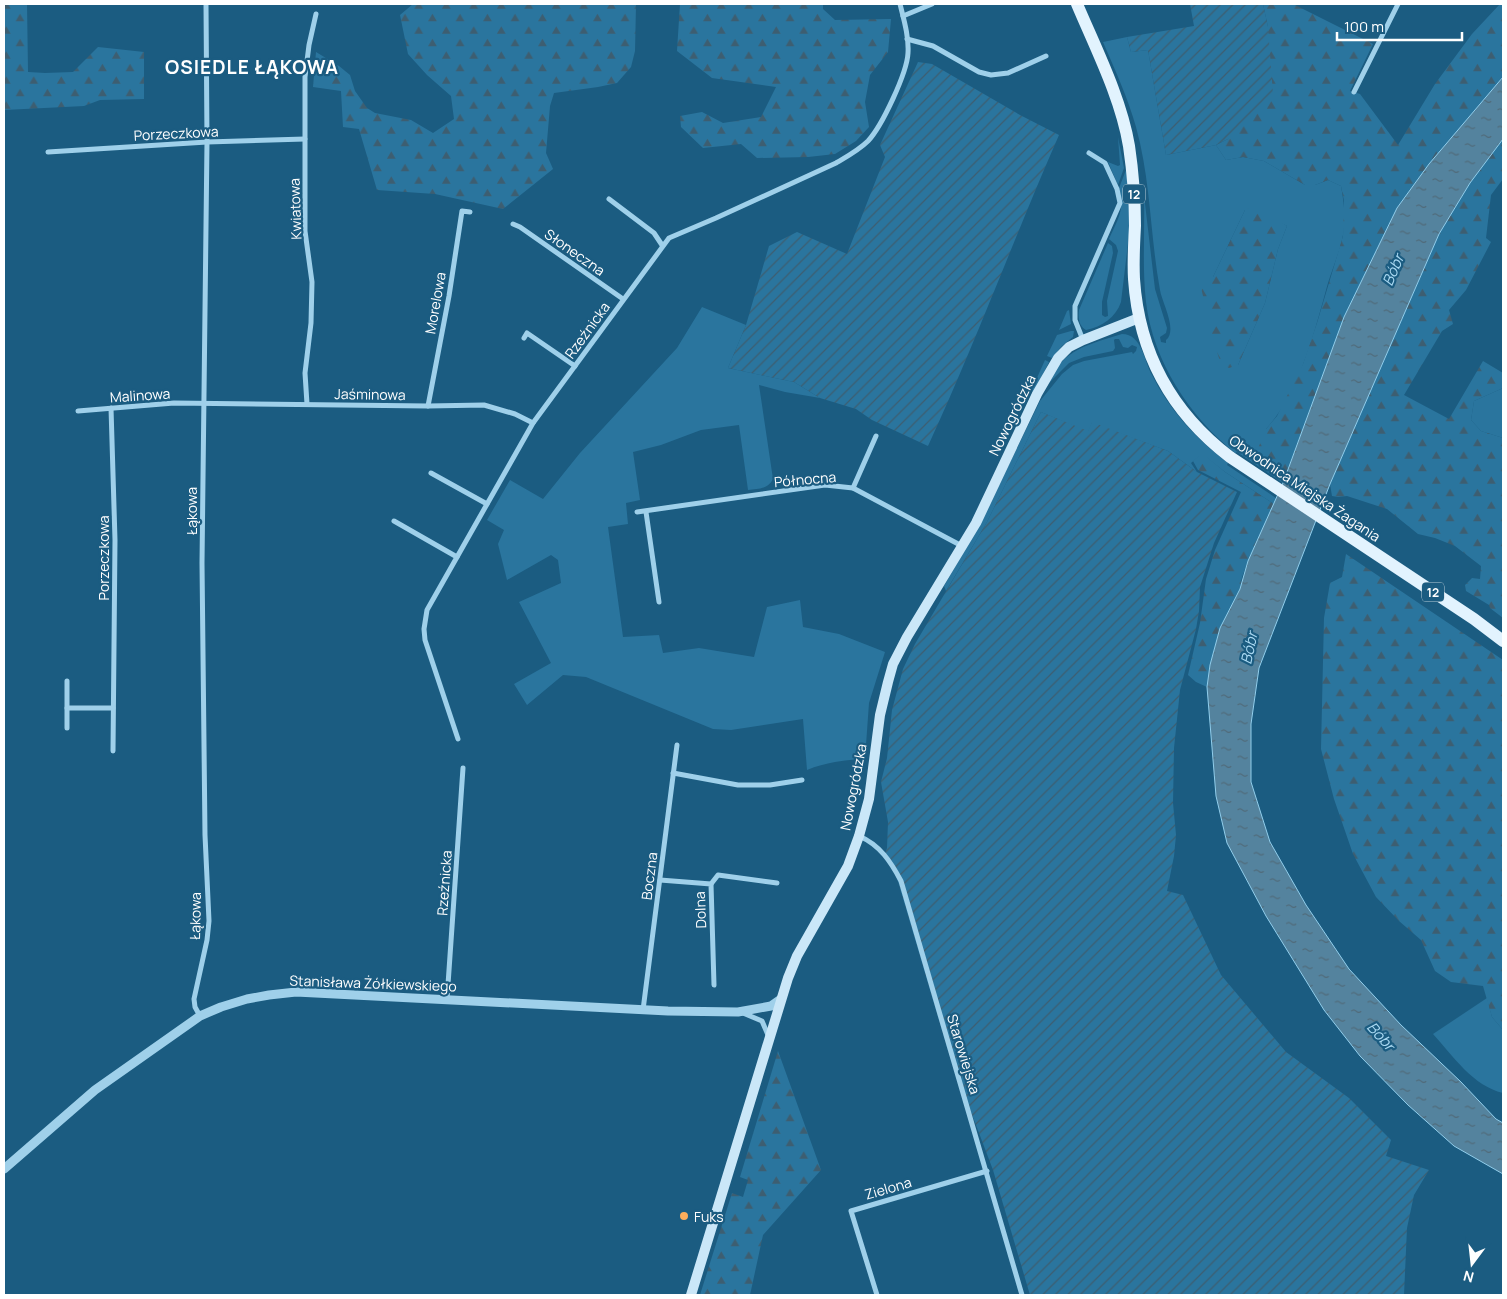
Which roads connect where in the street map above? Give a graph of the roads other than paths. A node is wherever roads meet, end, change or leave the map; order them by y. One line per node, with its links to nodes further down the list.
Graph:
1 (206, 4): 12 (street, Łąkowa)
2 (900, 4): 7 (street, Rzeźnicka)
3 (932, 4): 7 (street)
4 (1077, 4): 20 (main road, 12)
5 (1398, 4): 10 (street)
6 (316, 14): 11 (street, Kwiatowa)
7 (903, 16): 8 (street, Rzeźnicka)
8 (907, 39): 9 (street); 18 (street, Rzeźnicka)
9 (1046, 56)
10 (1354, 92)
11 (305, 139): 12 (street, Porzeczkowa); 25 (street, Kwiatowa)
12 (207, 142): 13 (street, Porzeczkowa); 24 (street, Łąkowa)
13 (48, 152)
14 (1090, 153): 22 (street)
15 (609, 199): 18 (street)
16 (470, 212): 26 (street, Morelowa)
17 (513, 224): 19 (street, Słoneczna)
18 (662, 245): 19 (street, Rzeźnicka)
19 (623, 299): 23 (street, Rzeźnicka)
20 (1139, 318): 22 (main road, Nowogródzka); 40 (main road, Obwodnica Miejska Żagania / 12)
21 (524, 338): 23 (street)
22 (1083, 340): 37 (main road, Nowogródzka)
23 (575, 366): 29 (street, Rzeźnicka)
24 (203, 403): 25 (street, Jaśminowa); 27 (street, Malinowa); 60 (street, Łąkowa)
25 (307, 404): 26 (street, Jaśminowa)
26 (428, 406): 29 (street, Jaśminowa)
27 (110, 408): 28 (street, Malinowa); 43 (street, Porzeczkowa)
28 (78, 411)
29 (533, 423): 33 (street, Rzeźnicka)
30 (876, 436): 32 (street)
31 (431, 473): 33 (street)
32 (853, 488): 35 (street, Północna); 37 (street, Północna)
33 (487, 504): 38 (street, Rzeźnicka)
34 (637, 512): 35 (street, Północna)
35 (646, 512): 39 (street)
36 (394, 521): 38 (street)
37 (962, 546): 51 (main road, Nowogródzka)
38 (457, 557): 45 (street, Rzeźnicka)
39 (659, 602)
40 (1503, 640)
41 (67, 681): 42 (street)
42 (67, 708): 43 (street); 44 (street)
43 (113, 708): 47 (street, Porzeczkowa)
44 (67, 728)
45 (458, 739)
46 (677, 745): 49 (street, Boczna)
47 (113, 751)
48 (462, 768): 56 (street, Rzeźnicka)
49 (673, 773): 50 (street); 52 (street, Boczna)
50 (802, 780)
51 (859, 836): 57 (main road, Nowogródzka); 63 (street, Starowiejska)
52 (660, 880): 54 (street, Dolna); 58 (street, Boczna)
53 (777, 883): 54 (street)
54 (710, 884): 55 (street, Dolna)
55 (714, 986)
56 (447, 999): 58 (street, Stanisława Żółkiewskiego); 60 (street, Stanisława Żółkiewskiego)
57 (781, 999): 59 (street, Stanisława Żółkiewskiego); 61 (main road, Nowogródzka)
58 (643, 1010): 59 (street, Stanisława Żółkiewskiego)
59 (738, 1012): 61 (street, Stanisława Żółkiewskiego)
60 (200, 1016): 62 (street, Stanisława Żółkiewskiego)
61 (769, 1037): 64 (main road, Nowogródzka)
62 (4, 1169)
63 (987, 1171): 65 (street, Zielona); 66 (street, Starowiejska)
64 (691, 1295)
65 (877, 1295)
66 (1022, 1295)

